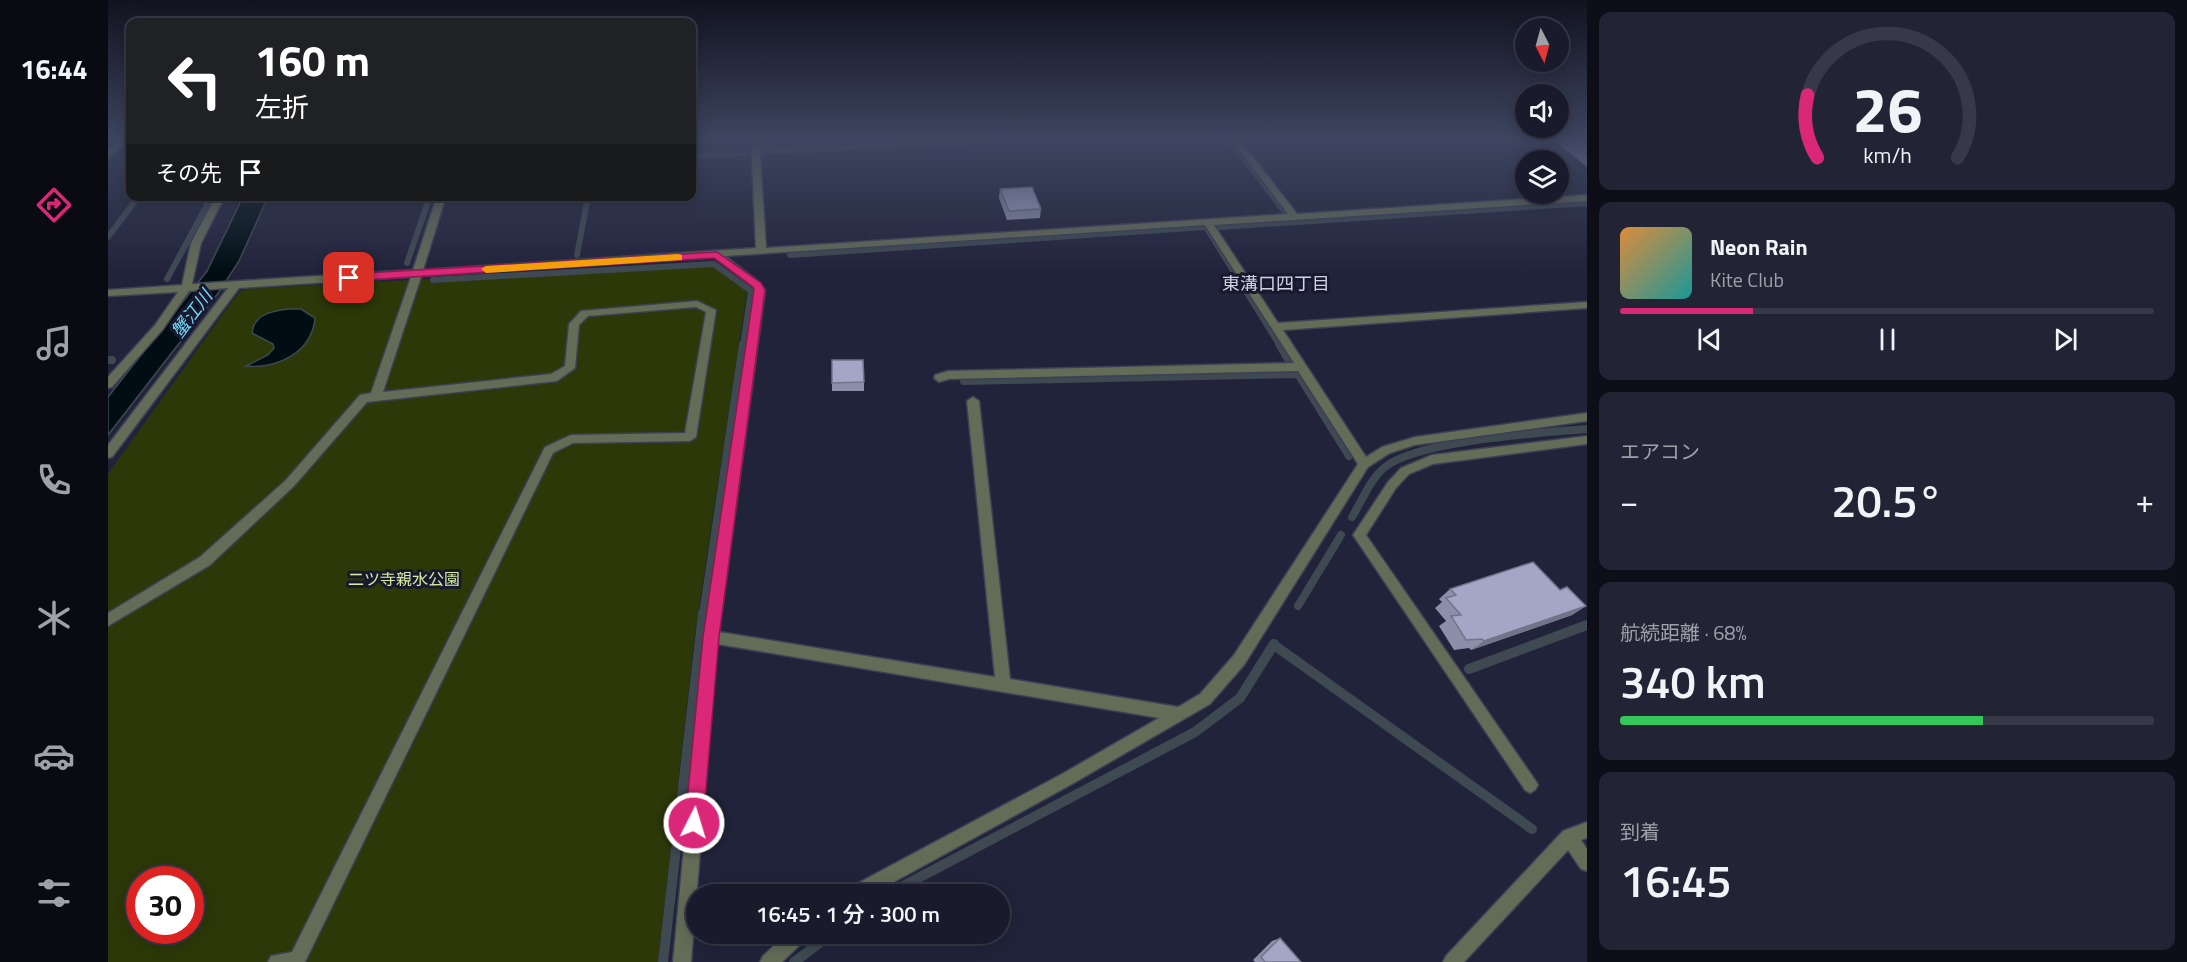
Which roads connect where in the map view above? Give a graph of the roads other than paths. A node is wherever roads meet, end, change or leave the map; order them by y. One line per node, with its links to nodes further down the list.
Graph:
1 (757, 184): 8 (street)
2 (1269, 184): 6 (street)
3 (1587, 198): 6 (street)
4 (217, 201): 12 (street)
5 (440, 201): 10 (street)
6 (1294, 216): 7 (street)
7 (1207, 221): 8 (street); 15 (street)
8 (761, 249): 9 (street)
9 (717, 255): 10 (street); 26 (street)
10 (417, 274): 11 (street); 19 (street)
11 (236, 285): 12 (street); 23 (street)
12 (186, 288): 13 (street); 18 (street)
13 (108, 293)
14 (1587, 305): 15 (street)
15 (1276, 327): 16 (street)
16 (1301, 367): 17 (street); 24 (street)
17 (939, 378)
18 (108, 384)
19 (376, 396): 25 (street); 35 (street)
20 (973, 401): 27 (street)
21 (1587, 417): 24 (street)
22 (1587, 440): 29 (street)
23 (108, 454)
24 (1364, 465): 28 (street)
25 (108, 620)
26 (711, 637): 27 (street); 37 (street)
27 (1004, 685): 28 (street)
28 (1179, 714): 33 (street)
29 (1530, 785)
30 (1587, 830): 31 (street)
31 (1569, 837): 32 (street); 39 (street)
32 (1587, 863)
33 (873, 884)
34 (788, 944): 38 (street)
35 (296, 961): 36 (street)
36 (277, 962)
37 (682, 962)
38 (769, 962)
39 (1452, 962)

